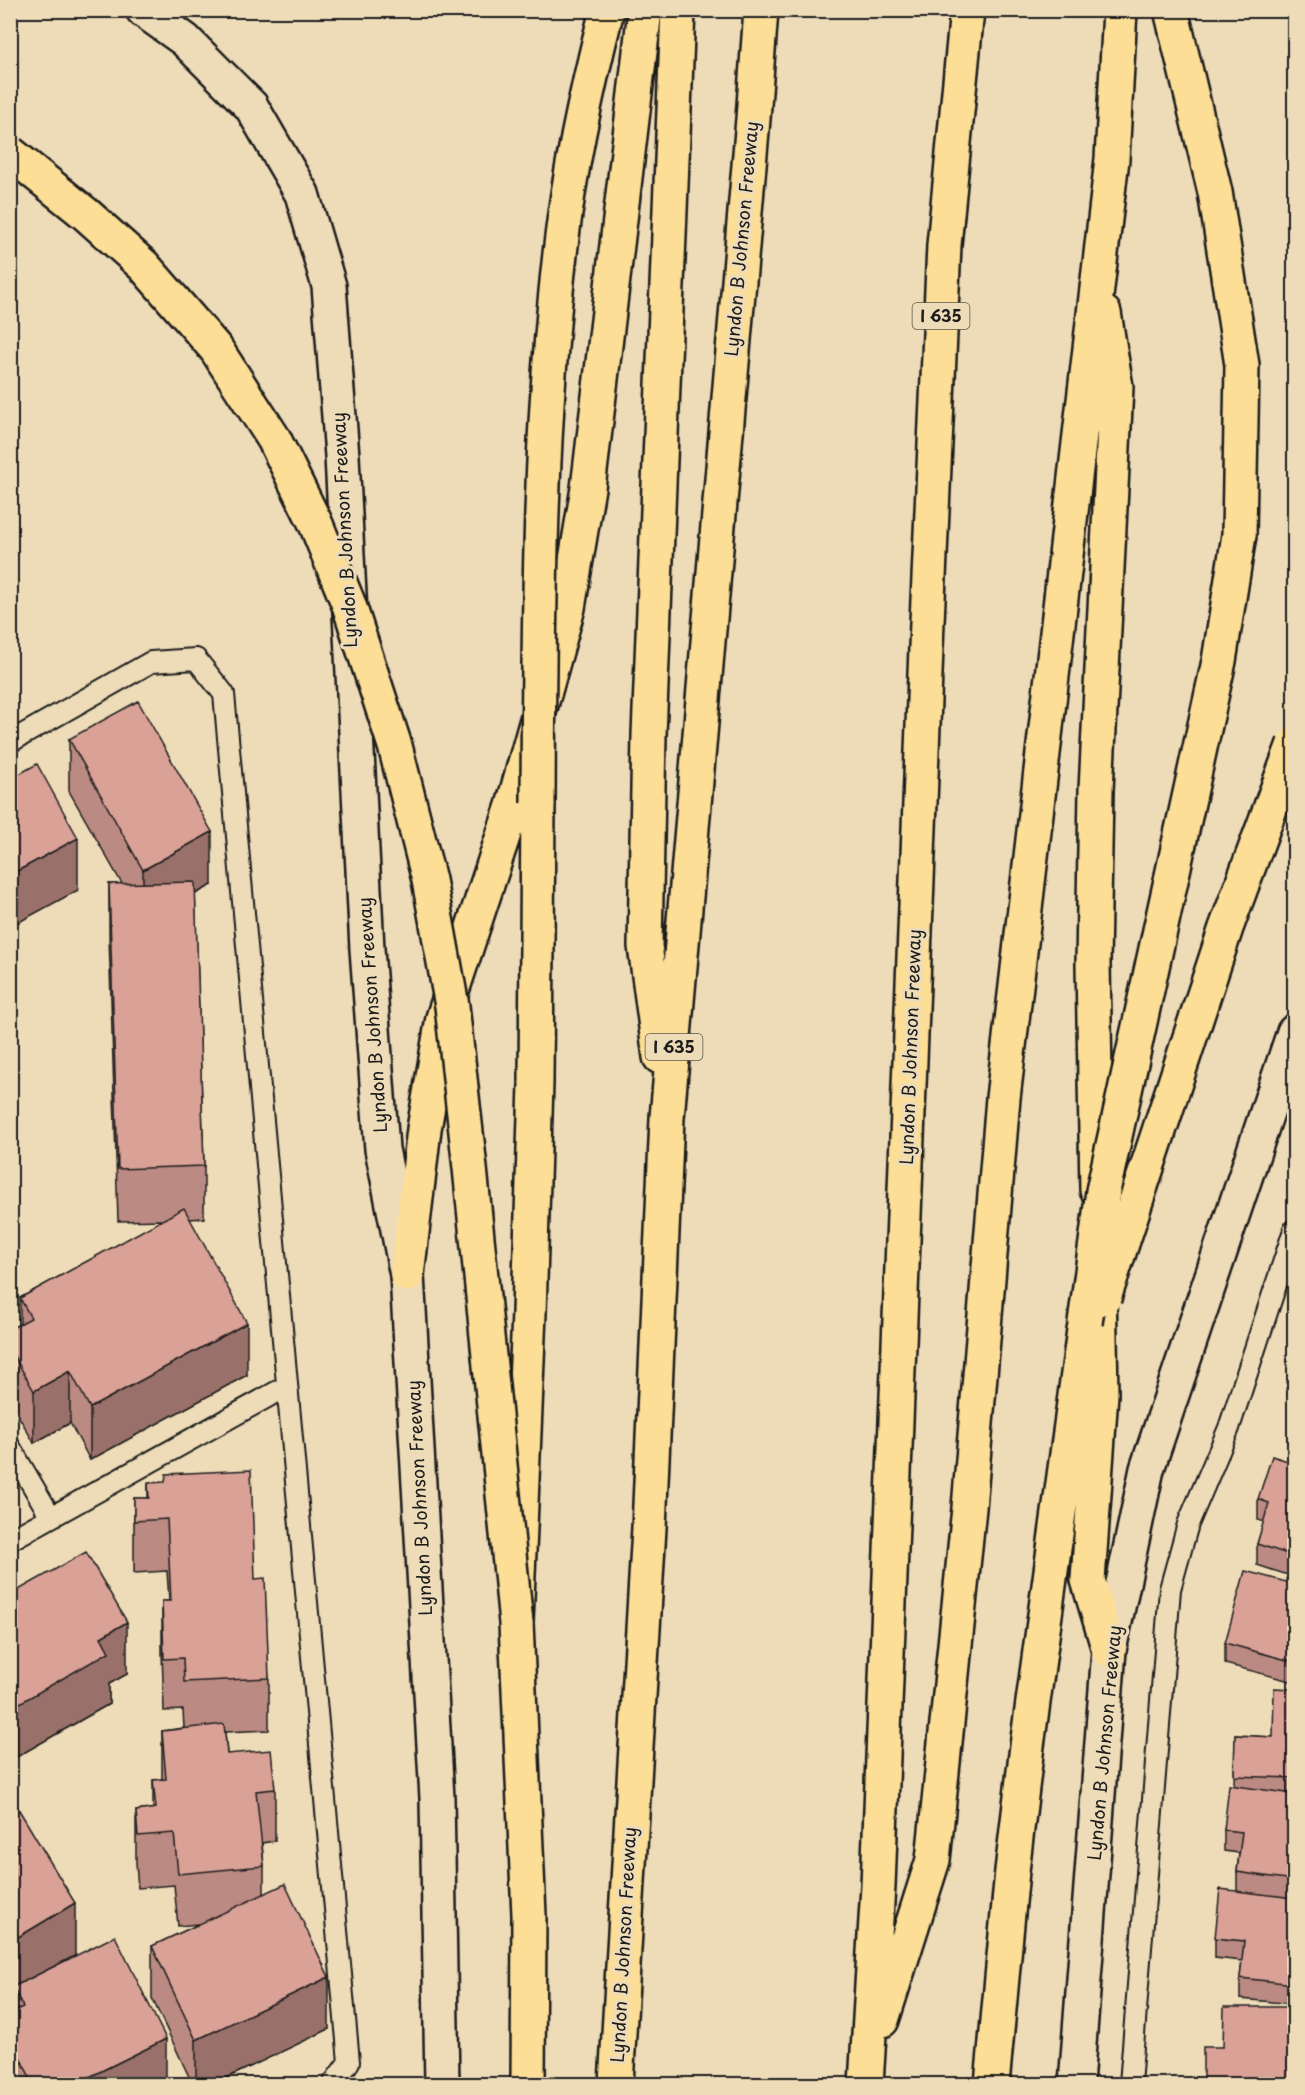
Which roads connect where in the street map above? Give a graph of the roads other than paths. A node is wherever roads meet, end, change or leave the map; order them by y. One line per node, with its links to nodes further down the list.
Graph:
1 (143, 10): 16 (main road, Lyndon B Johnson Freeway)
2 (606, 10): 22 (highway, bridge)
3 (645, 10): 16 (highway)
4 (678, 10): 14 (highway)
5 (761, 10): 14 (highway, Lyndon B Johnson Freeway / I 635)
6 (967, 10): 24 (highway, Lyndon B Johnson Freeway / I 635)
7 (1120, 10): 10 (highway)
8 (1171, 10): 17 (highway, bridge)
9 (10, 153): 22 (highway, bridge)
10 (1098, 276): 23 (highway); 24 (highway)
11 (10, 742): 18 (lane)
12 (1294, 744): 17 (highway, bridge)
13 (1294, 1032): 23 (main road, Lyndon B Johnson Freeway)
14 (668, 1118): 28 (highway, Lyndon B Johnson Freeway / I 635)
15 (1294, 1230): 31 (lane)
16 (407, 1275): 26 (main road, Lyndon B Johnson Freeway)
17 (1090, 1325): 29 (highway)
18 (287, 1386): 20 (lane); 25 (lane)
19 (10, 1447): 20 (lane)
20 (51, 1517): 21 (lane)
21 (10, 1540)
22 (516, 1623): 27 (highway)
23 (1109, 1650): 30 (main road, Lyndon B Johnson Freeway)
24 (867, 2075)
25 (333, 2085)
26 (442, 2085)
27 (528, 2085)
28 (616, 2085)
29 (992, 2085)
30 (1076, 2085)
31 (1130, 2085)

